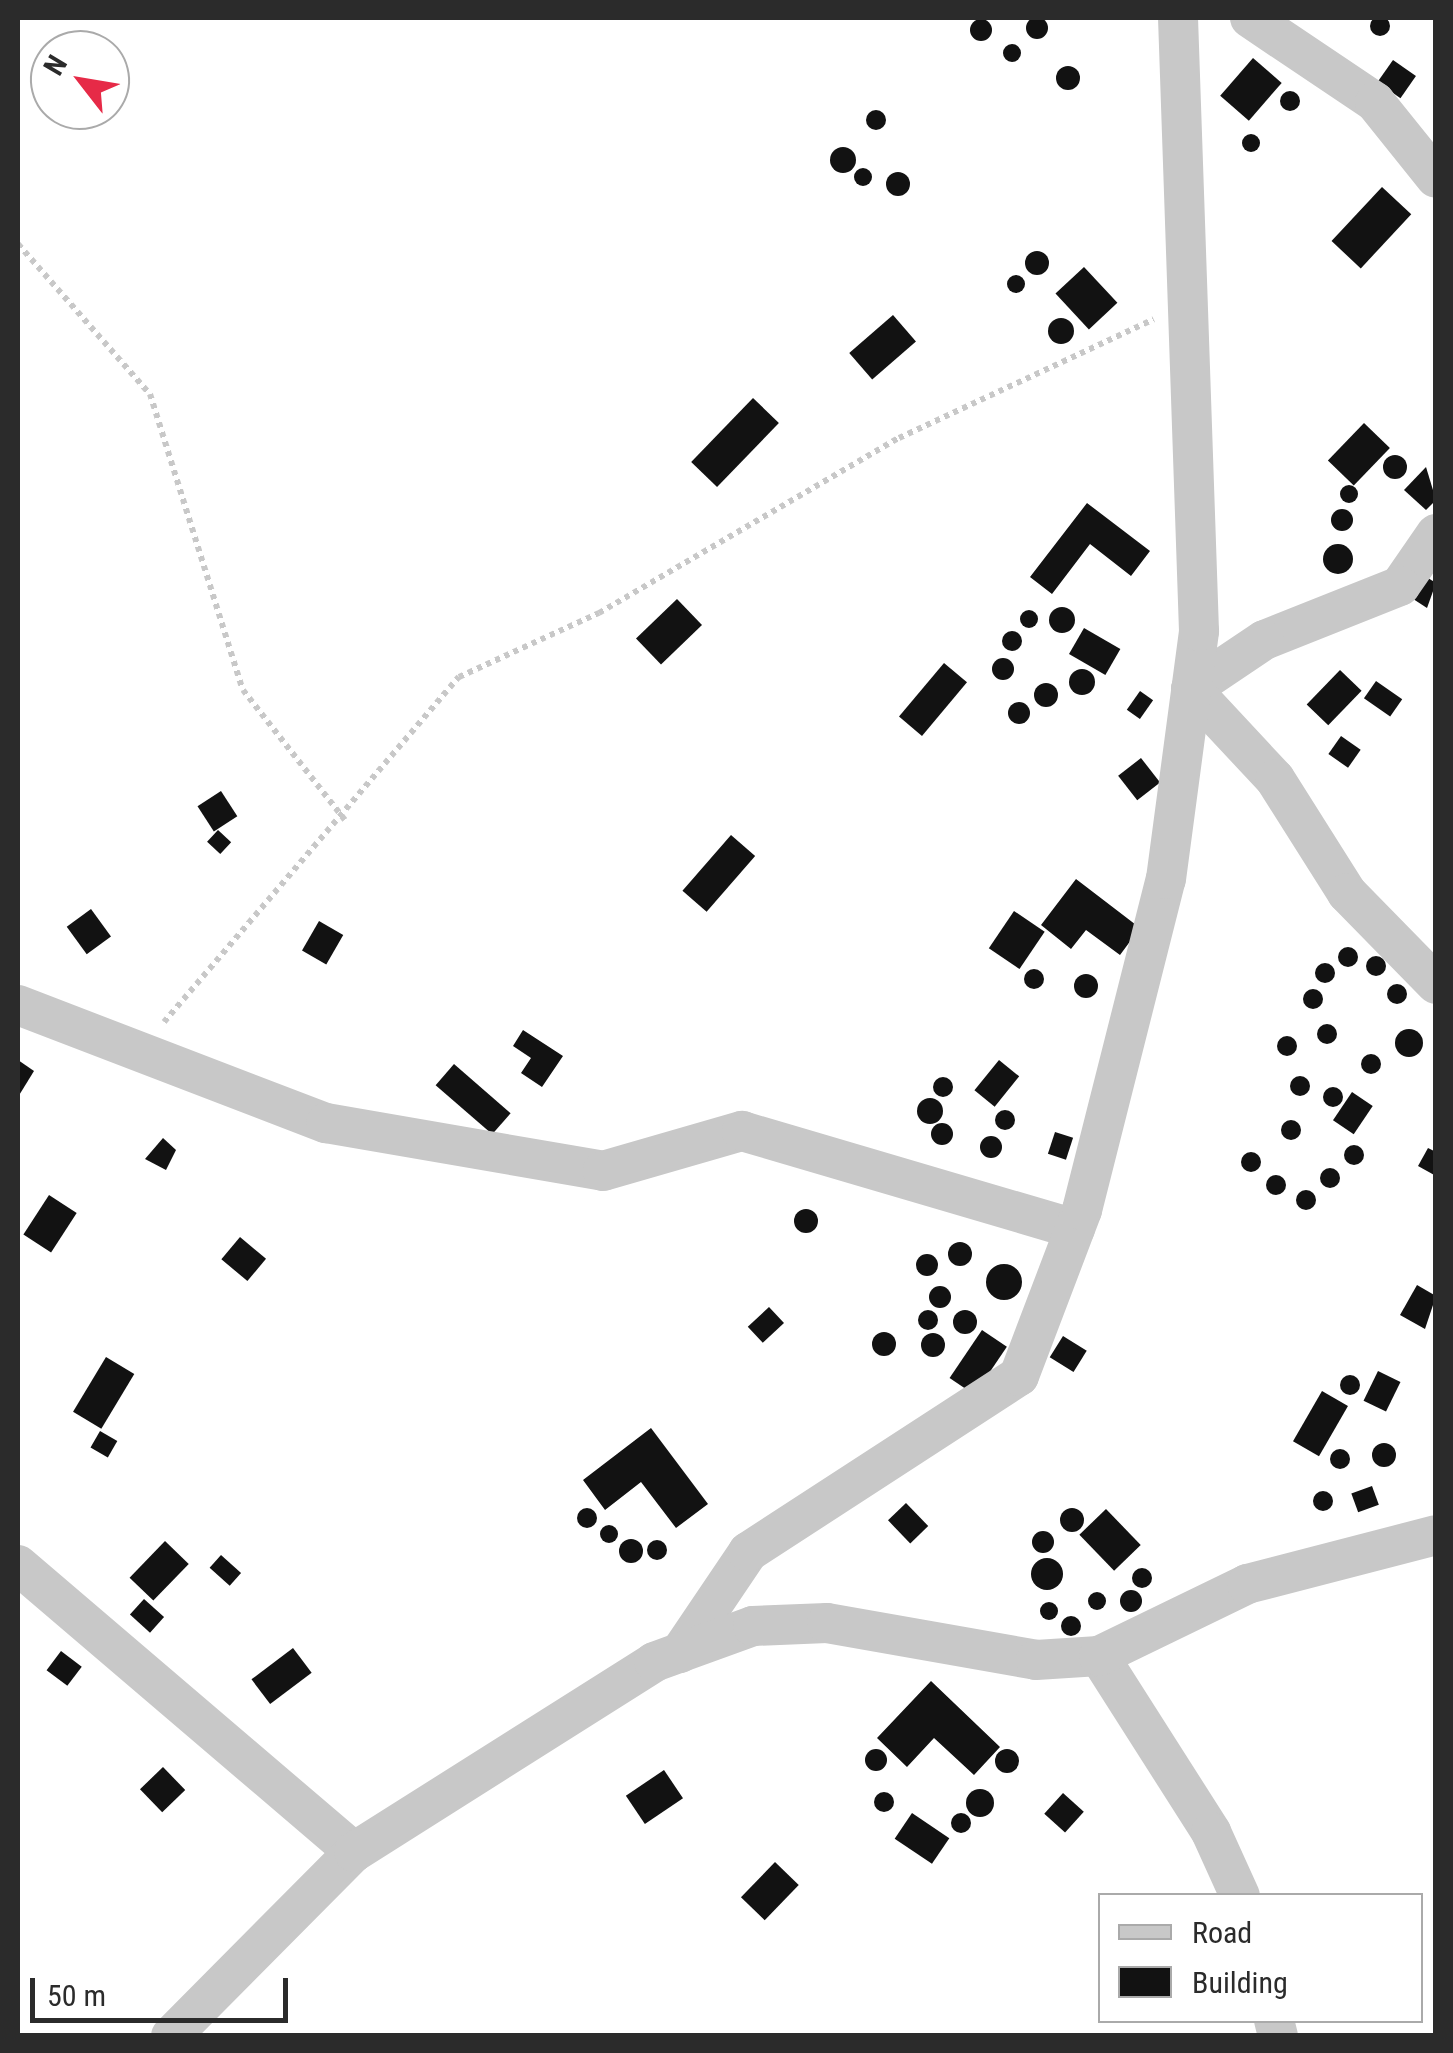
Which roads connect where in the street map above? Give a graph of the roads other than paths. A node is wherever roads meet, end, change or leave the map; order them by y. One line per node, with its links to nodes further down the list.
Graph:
1 (1178, 18): 5 (street)
2 (1250, 18): 3 (street)
3 (1436, 178)
4 (1436, 534): 5 (street)
5 (1190, 689): 6 (street); 8 (street)
6 (1436, 984)
7 (18, 1006): 8 (street)
8 (1075, 1229): 11 (street)
9 (1436, 1535): 12 (street)
10 (18, 1564): 13 (street)
11 (680, 1652): 12 (street); 13 (street)
12 (1100, 1656): 14 (street)
13 (354, 1852): 15 (street)
14 (1239, 1893)
15 (171, 2036)

